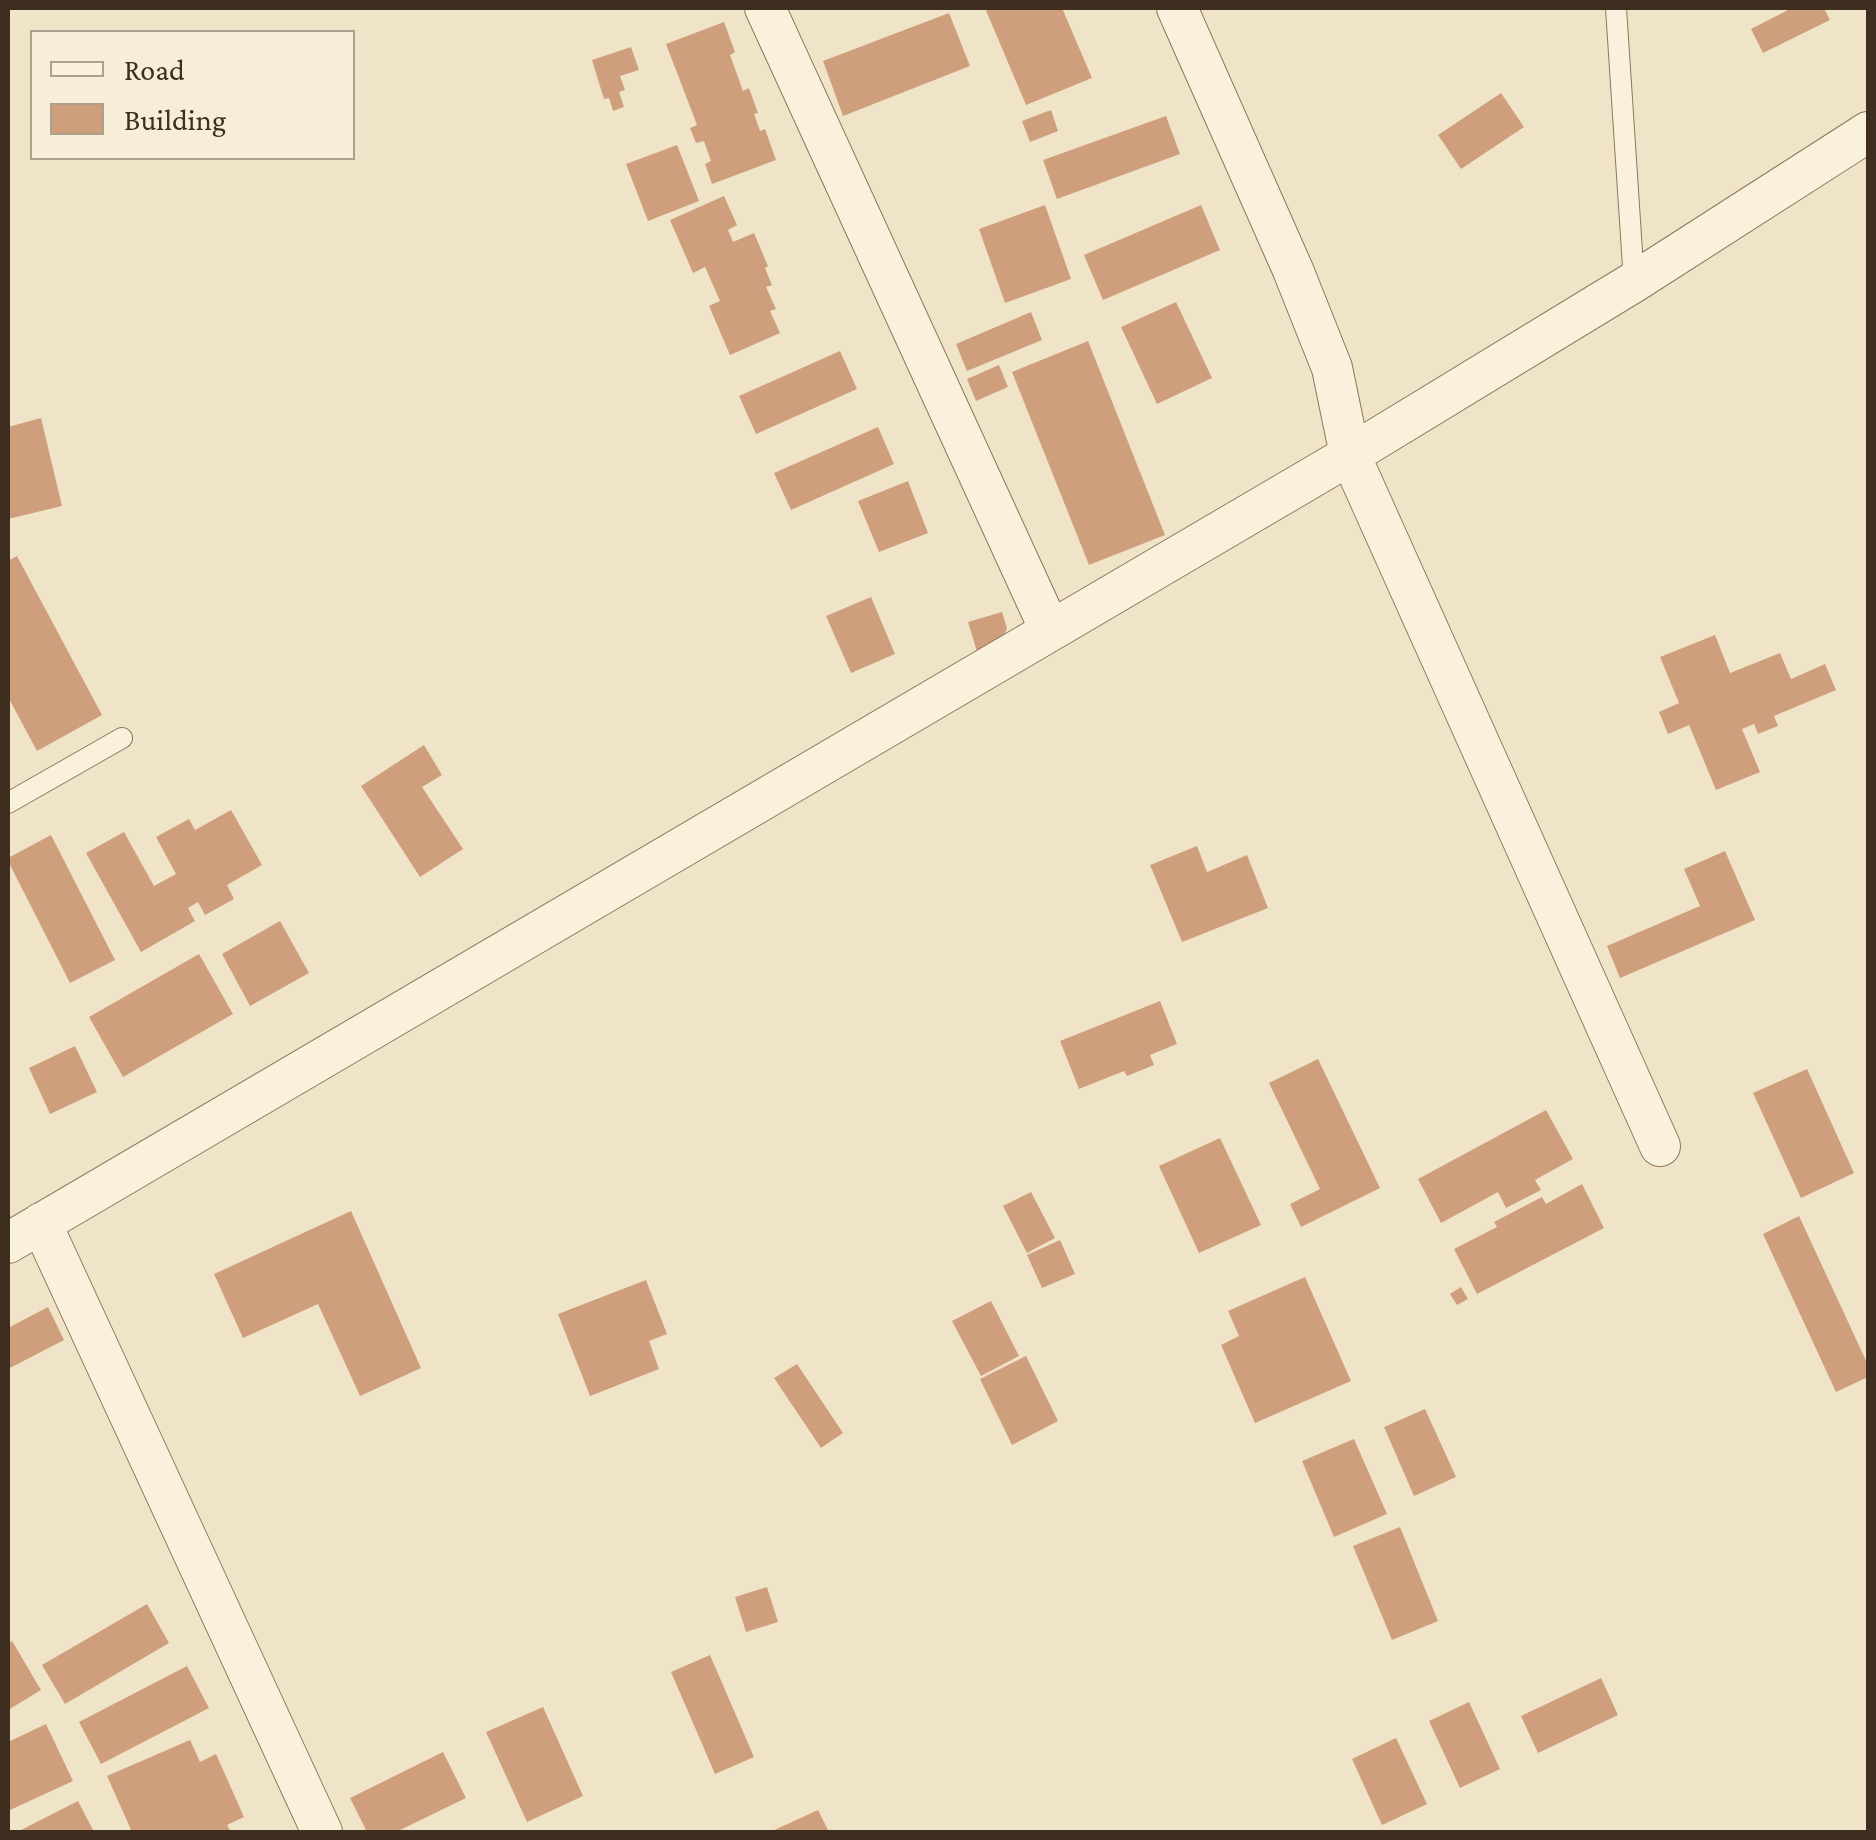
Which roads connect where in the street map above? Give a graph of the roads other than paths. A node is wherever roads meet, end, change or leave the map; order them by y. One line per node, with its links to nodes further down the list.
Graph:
1 (765, 8): 7 (street)
2 (1177, 8): 6 (street)
3 (1616, 8): 5 (lane)
4 (1868, 132): 5 (street)
5 (1634, 282): 6 (street)
6 (1350, 454): 7 (street); 10 (street)
7 (1050, 630): 11 (street)
8 (122, 738): 9 (lane)
9 (8, 804)
10 (1660, 1146)
11 (24, 1233): 12 (street)
12 (322, 1832)

